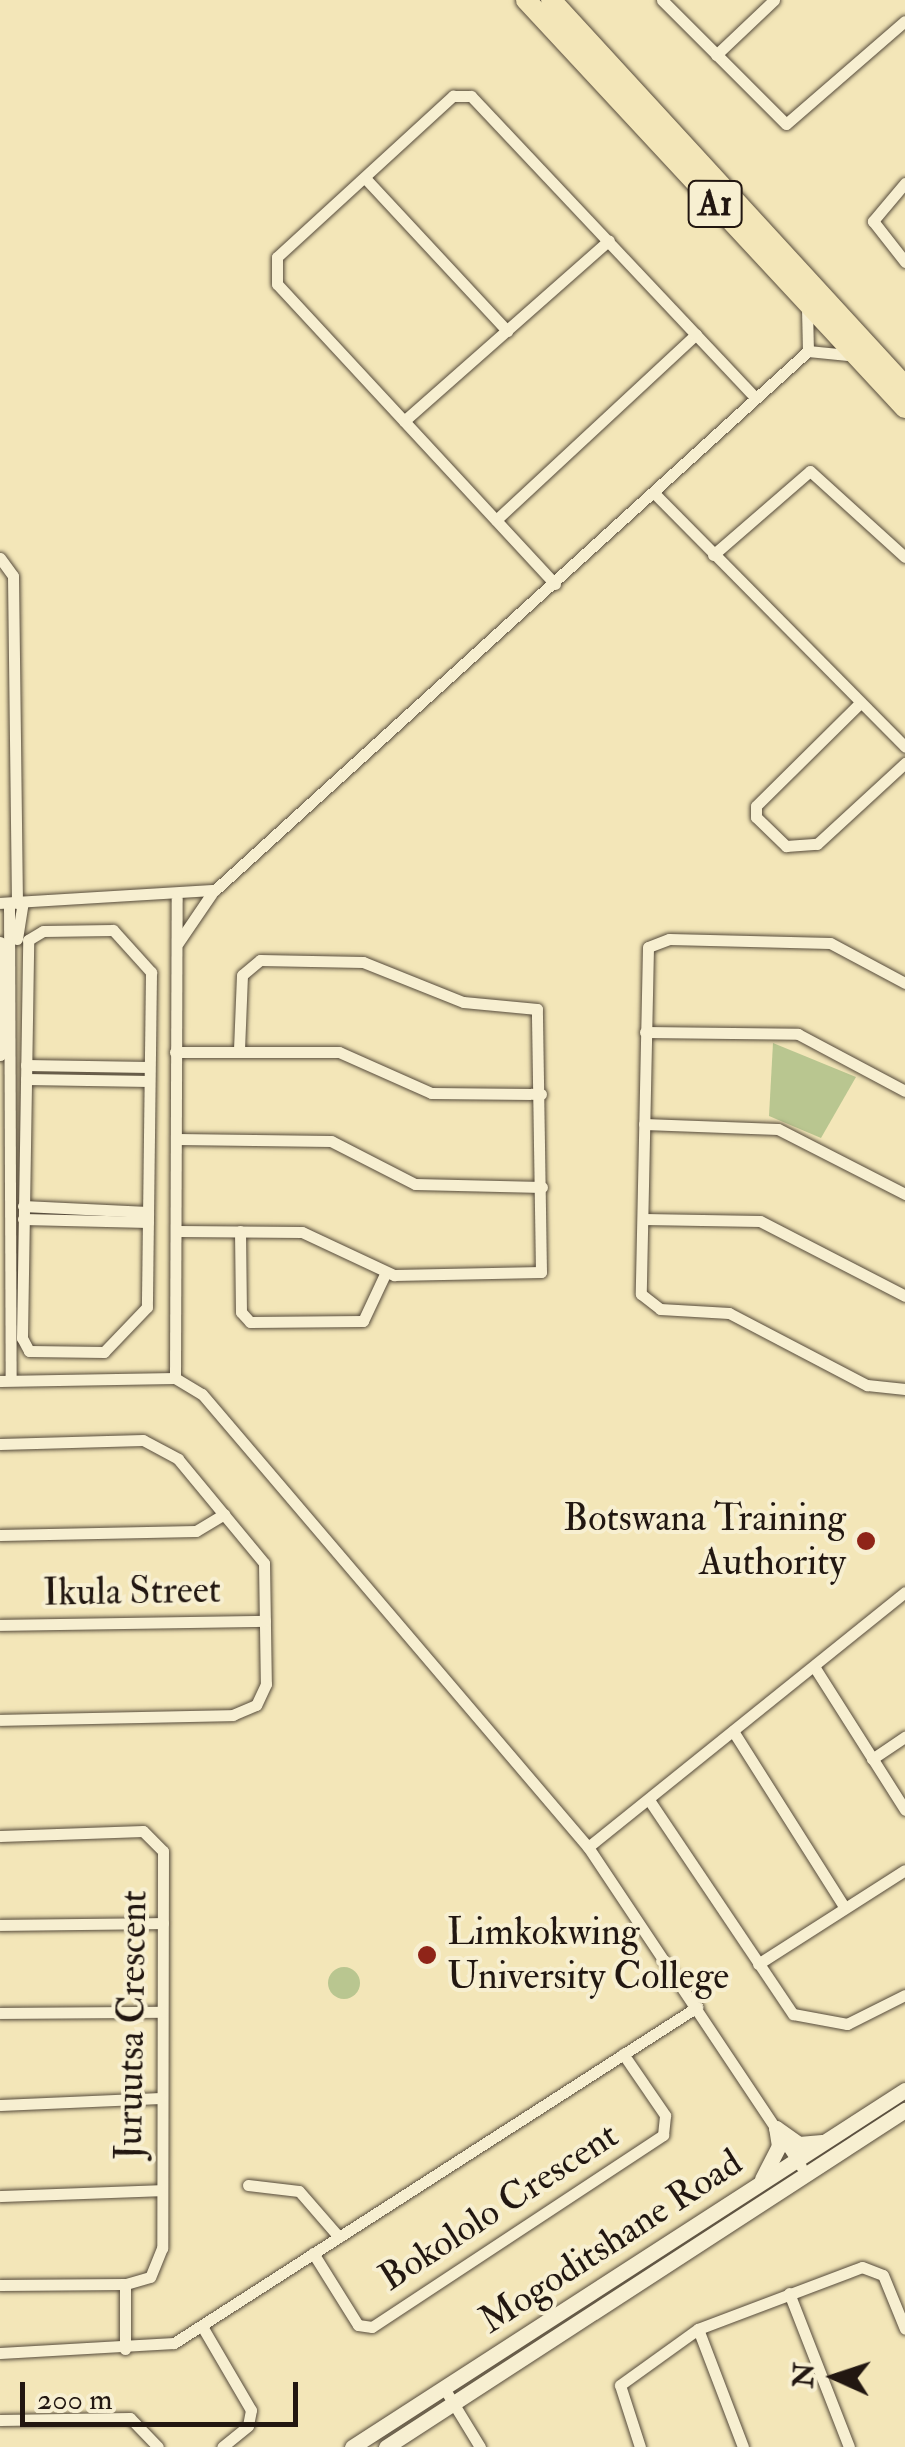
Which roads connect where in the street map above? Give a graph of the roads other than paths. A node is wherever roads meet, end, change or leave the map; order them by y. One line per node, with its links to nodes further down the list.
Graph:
1 (526, 0): 11 (highway, A1)
2 (550, 0): 16 (highway, A1)
3 (662, 0): 6 (street)
4 (774, 0): 6 (street)
5 (905, 21): 6 (street)
6 (716, 55)
7 (365, 178): 9 (street); 12 (street); 19 (street)
8 (905, 183): 10 (street)
9 (610, 240): 12 (street); 13 (street)
10 (905, 262)
11 (802, 299): 14 (street); 15 (highway, A1)
12 (507, 331): 19 (street)
13 (696, 334): 17 (street); 21 (street)
14 (808, 352): 15 (street); 17 (street)
15 (861, 362): 18 (highway, A1)
16 (905, 386)
17 (756, 398): 20 (street)
18 (905, 408)
19 (404, 421): 21 (street)
20 (654, 493): 22 (street); 25 (street)
21 (496, 520): 25 (street)
22 (712, 556): 23 (street); 27 (street)
23 (905, 557)
24 (0, 558): 26 (street)
25 (554, 584): 32 (street)
26 (6, 649): 28 (street)
27 (860, 703): 29 (street); 30 (street)
28 (6, 747): 31 (street)
29 (905, 747)
30 (905, 764)
31 (7, 838): 34 (street)
32 (215, 890): 33 (street); 36 (street)
33 (177, 899): 34 (street); 36 (street)
34 (12, 903): 38 (street)
35 (0, 942): 38 (street)
36 (176, 945): 41 (street)
37 (905, 983): 39 (street)
38 (14, 999): 42 (street); 43 (street); 44 (street); 50 (street)
39 (645, 1032): 46 (street); 48 (street)
40 (239, 1051): 41 (street); 47 (street); 47 (street)
41 (175, 1052): 49 (street)
42 (0, 1055)
43 (149, 1067): 44 (street); 45 (street)
44 (26, 1072): 45 (street); 50 (street)
45 (149, 1081): 54 (street)
46 (905, 1091)
47 (541, 1094): 51 (street)
48 (644, 1124): 52 (street); 55 (street)
49 (178, 1139): 51 (street); 56 (street)
50 (12, 1143): 53 (street); 59 (street)
51 (542, 1187): 58 (street)
52 (905, 1194)
53 (23, 1212): 54 (street); 59 (street)
54 (148, 1217): 59 (street)
55 (644, 1220): 60 (street); 63 (street)
56 (177, 1230): 57 (street); 61 (street)
57 (240, 1231): 58 (street); 58 (street)
58 (386, 1272)
59 (11, 1288): 62 (street)
60 (905, 1296)
61 (176, 1378): 62 (street); 78 (street)
62 (5, 1381)
63 (905, 1390)
64 (0, 1444): 65 (street)
65 (224, 1514): 66 (street); 68 (street)
66 (0, 1536)
67 (905, 1592): 70 (street)
68 (265, 1621): 69 (street, Ikula Street); 71 (street)
69 (0, 1625)
70 (815, 1668): 72 (street); 74 (street)
71 (0, 1720)
72 (733, 1731): 75 (street); 80 (street)
73 (905, 1738): 74 (street)
74 (872, 1759): 76 (street)
75 (649, 1800): 78 (street); 83 (street)
76 (905, 1810)
77 (0, 1836): 81 (street, Juruutsa Crescent)
78 (588, 1847): 85 (street)
79 (905, 1870): 80 (street)
80 (845, 1908): 83 (street)
81 (163, 1924): 82 (street); 87 (street, Juruutsa Crescent)
82 (0, 1926)
83 (758, 1964): 84 (street)
84 (905, 1996)
85 (697, 2007): 88 (street); 93 (street)
86 (0, 2012): 87 (street)
87 (162, 2012): 90 (street, Juruutsa Crescent)
88 (623, 2054): 100 (street); 101 (street, Bokololo Crescent)
89 (905, 2090): 94 (main road, Mogoditshane Road)
90 (161, 2098): 91 (street); 98 (street, Juruutsa Crescent)
91 (0, 2105)
92 (905, 2110): 95 (main road, Mogoditshane Road)
93 (776, 2128): 94 (main road); 95 (street); 97 (main road)
94 (826, 2141): 95 (main road, Mogoditshane Road)
95 (801, 2166): 97 (main road, Mogoditshane Road); 111 (main road, Mogoditshane Road)
96 (248, 2185): 100 (street)
97 (757, 2186): 110 (main road, Mogoditshane Road)
98 (160, 2190): 99 (street); 102 (street, Juruutsa Crescent)
99 (0, 2196)
100 (339, 2237): 101 (street)
101 (312, 2254): 105 (street)
102 (125, 2284): 103 (street); 108 (street)
103 (0, 2285)
104 (788, 2293): 106 (street); 107 (street); 120 (street)
105 (204, 2328): 108 (street); 114 (street)
106 (698, 2329): 118 (street); 119 (street)
107 (905, 2329)
108 (125, 2349): 109 (street)
109 (0, 2353)
110 (444, 2388): 111 (street); 115 (main road, Mogoditshane Road)
111 (453, 2405): 116 (main road, Mogoditshane Road); 117 (street)
112 (0, 2420): 113 (street)
113 (158, 2447)
114 (222, 2447)
115 (352, 2447)
116 (386, 2447)
117 (480, 2447)
118 (640, 2447)
119 (743, 2447)
120 (849, 2447)

